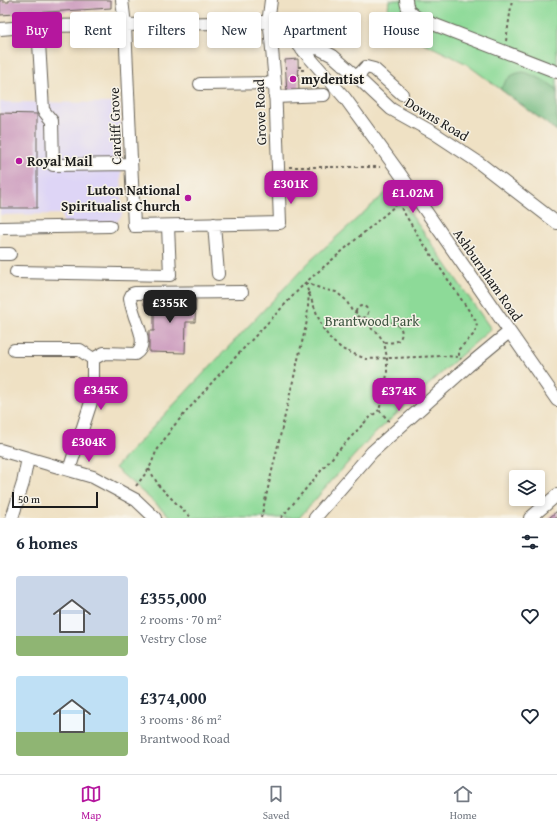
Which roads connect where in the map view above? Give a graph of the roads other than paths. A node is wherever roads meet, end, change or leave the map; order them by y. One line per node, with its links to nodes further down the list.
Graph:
1 (122, 0): 4 (street, Cardiff Grove)
2 (271, 0): 5 (street, Grove Road)
3 (406, 0): 14 (street)
4 (123, 12)
5 (270, 12)
6 (269, 23): 7 (street)
7 (126, 25)
8 (12, 28): 9 (street)
9 (0, 29)
10 (39, 48): 21 (street)
11 (126, 48): 21 (street, Cardiff Grove)
12 (272, 48): 16 (street, Grove Road)
13 (302, 50): 15 (street, Downs Road); 31 (street, Ashburnham Road)
14 (557, 72)
15 (357, 78): 18 (street); 22 (street, Downs Road)
16 (275, 83): 17 (street); 20 (street, Grove Road)
17 (200, 84)
18 (402, 94)
19 (324, 95): 20 (street)
20 (275, 97): 23 (street, Grove Road)
21 (131, 164): 25 (street, Cardiff Grove)
22 (557, 223)
23 (214, 224): 26 (street, Grove Road); 29 (street)
24 (110, 226): 27 (street)
25 (134, 226): 26 (street, Grove Road)
26 (168, 226): 28 (street)
27 (0, 228)
28 (16, 272)
29 (218, 274)
30 (242, 292): 33 (street)
31 (510, 332): 34 (street, Ashburnham Road); 41 (street)
32 (14, 350): 33 (street)
33 (93, 359): 37 (street)
34 (557, 400)
35 (0, 450): 36 (street)
36 (28, 458): 37 (street); 39 (street)
37 (69, 470): 40 (street)
38 (557, 495): 42 (street)
39 (12, 518)
40 (155, 518)
41 (315, 518)
42 (530, 518)

